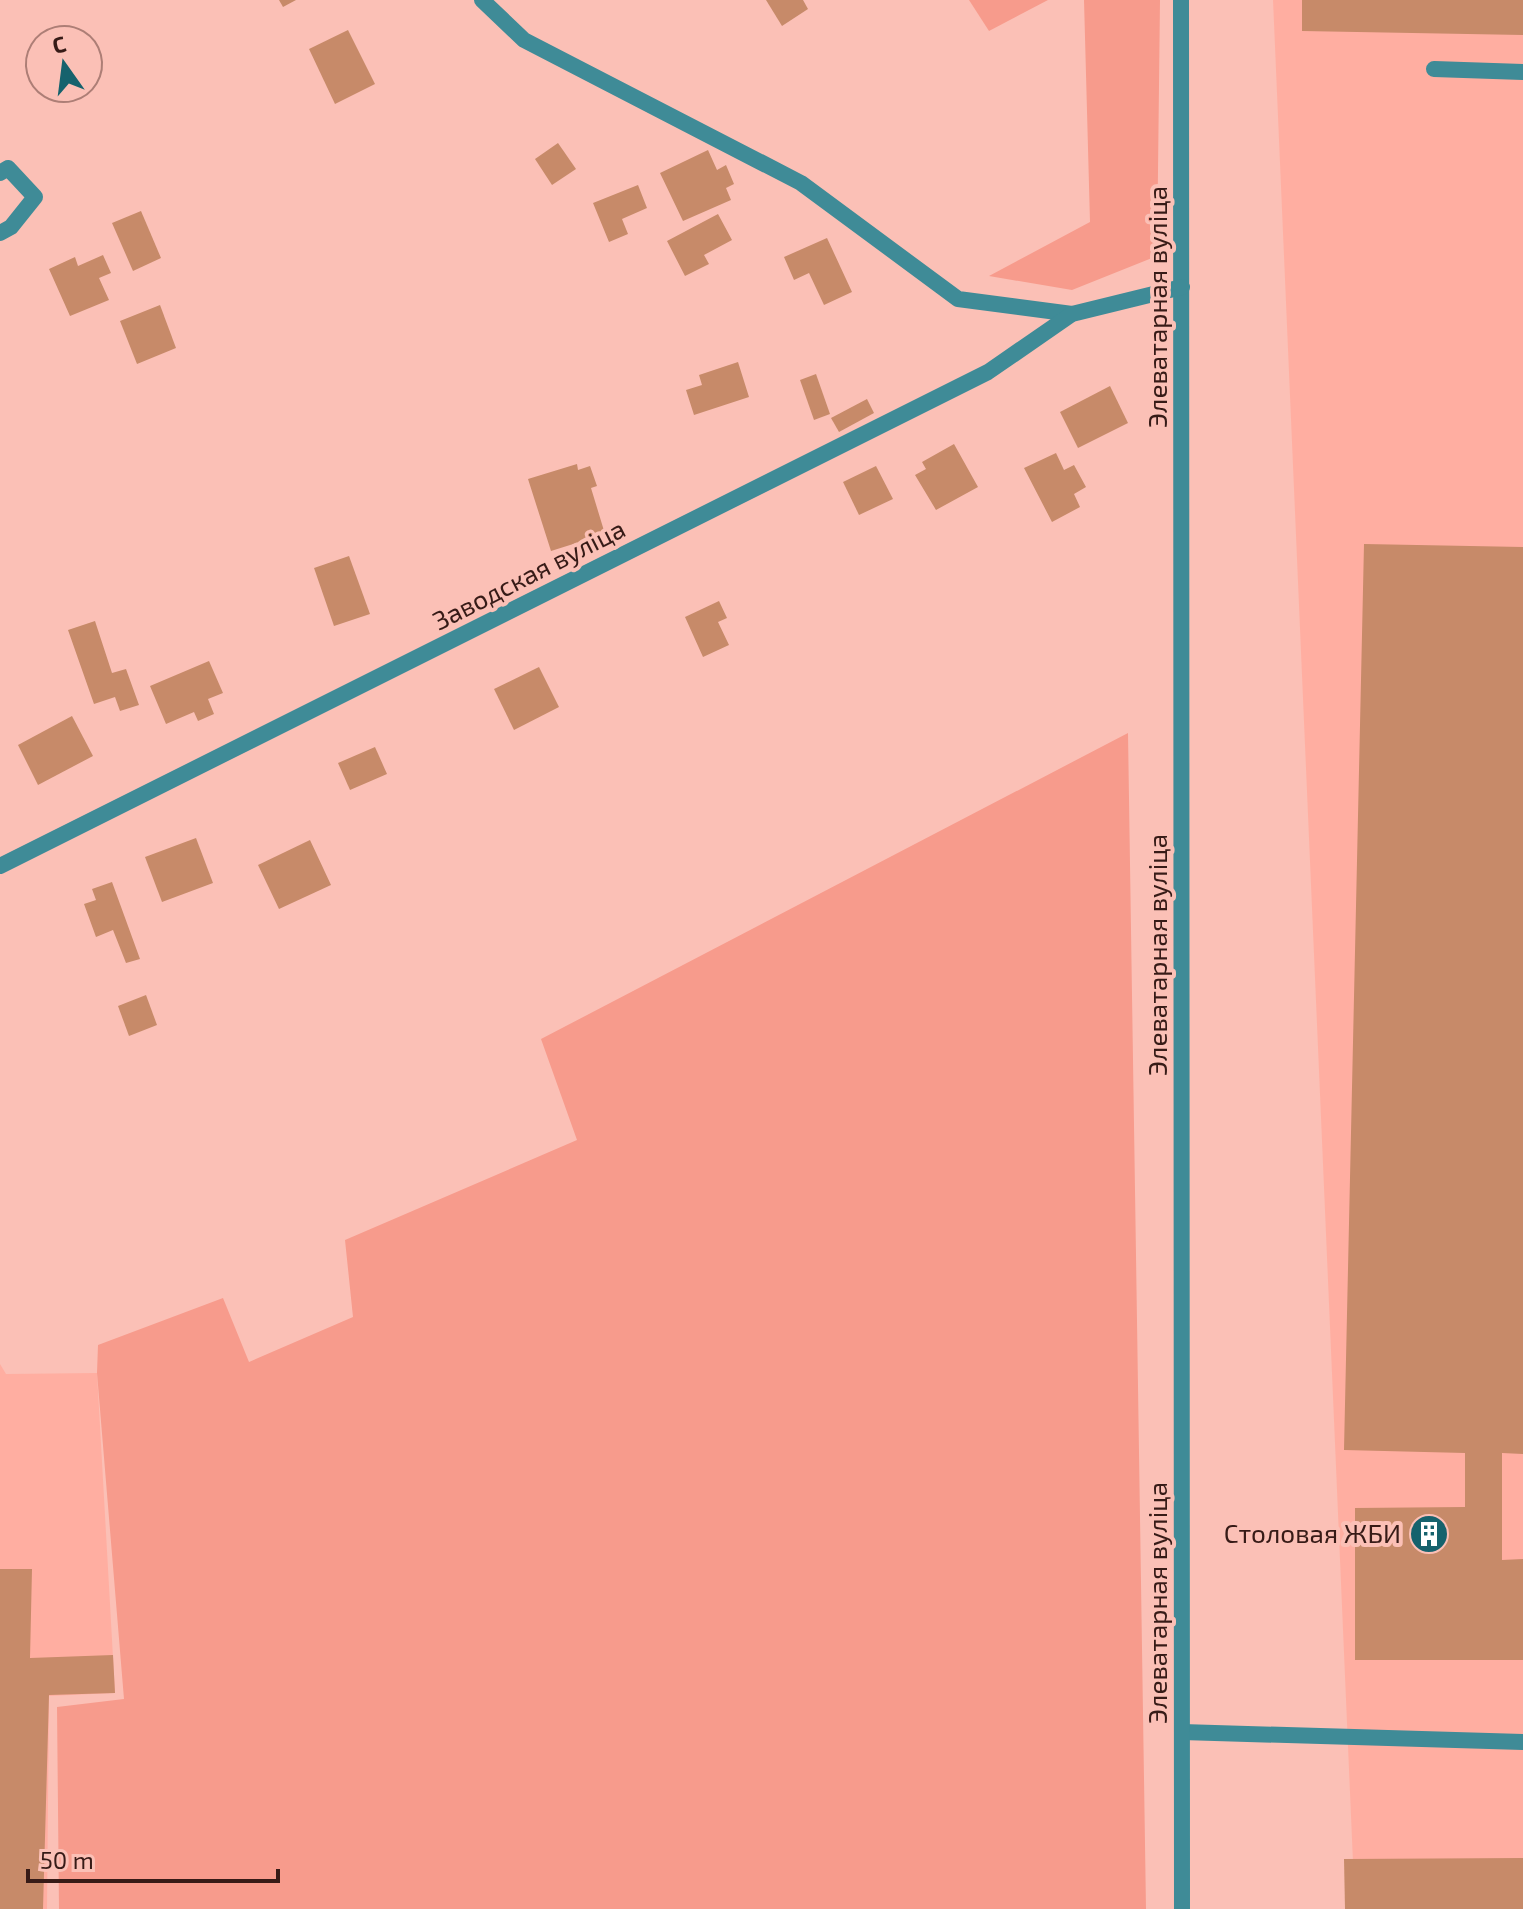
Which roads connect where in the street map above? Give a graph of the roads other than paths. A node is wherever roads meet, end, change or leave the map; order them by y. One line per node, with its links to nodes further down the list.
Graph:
1 (482, 0): 8 (street, Заводская вуліца)
2 (1181, 0): 7 (street, Элеватарная вуліца)
3 (1434, 69): 4 (street)
4 (1523, 72)
5 (0, 173): 6 (street)
6 (0, 233)
7 (1182, 287): 8 (street, Заводская вуліца); 10 (street, Элеватарная вуліца)
8 (1072, 314): 9 (street, Заводская вуліца)
9 (0, 866)
10 (1182, 1732): 11 (street); 12 (street, Элеватарная вуліца)
11 (1523, 1742)
12 (1182, 1909)

